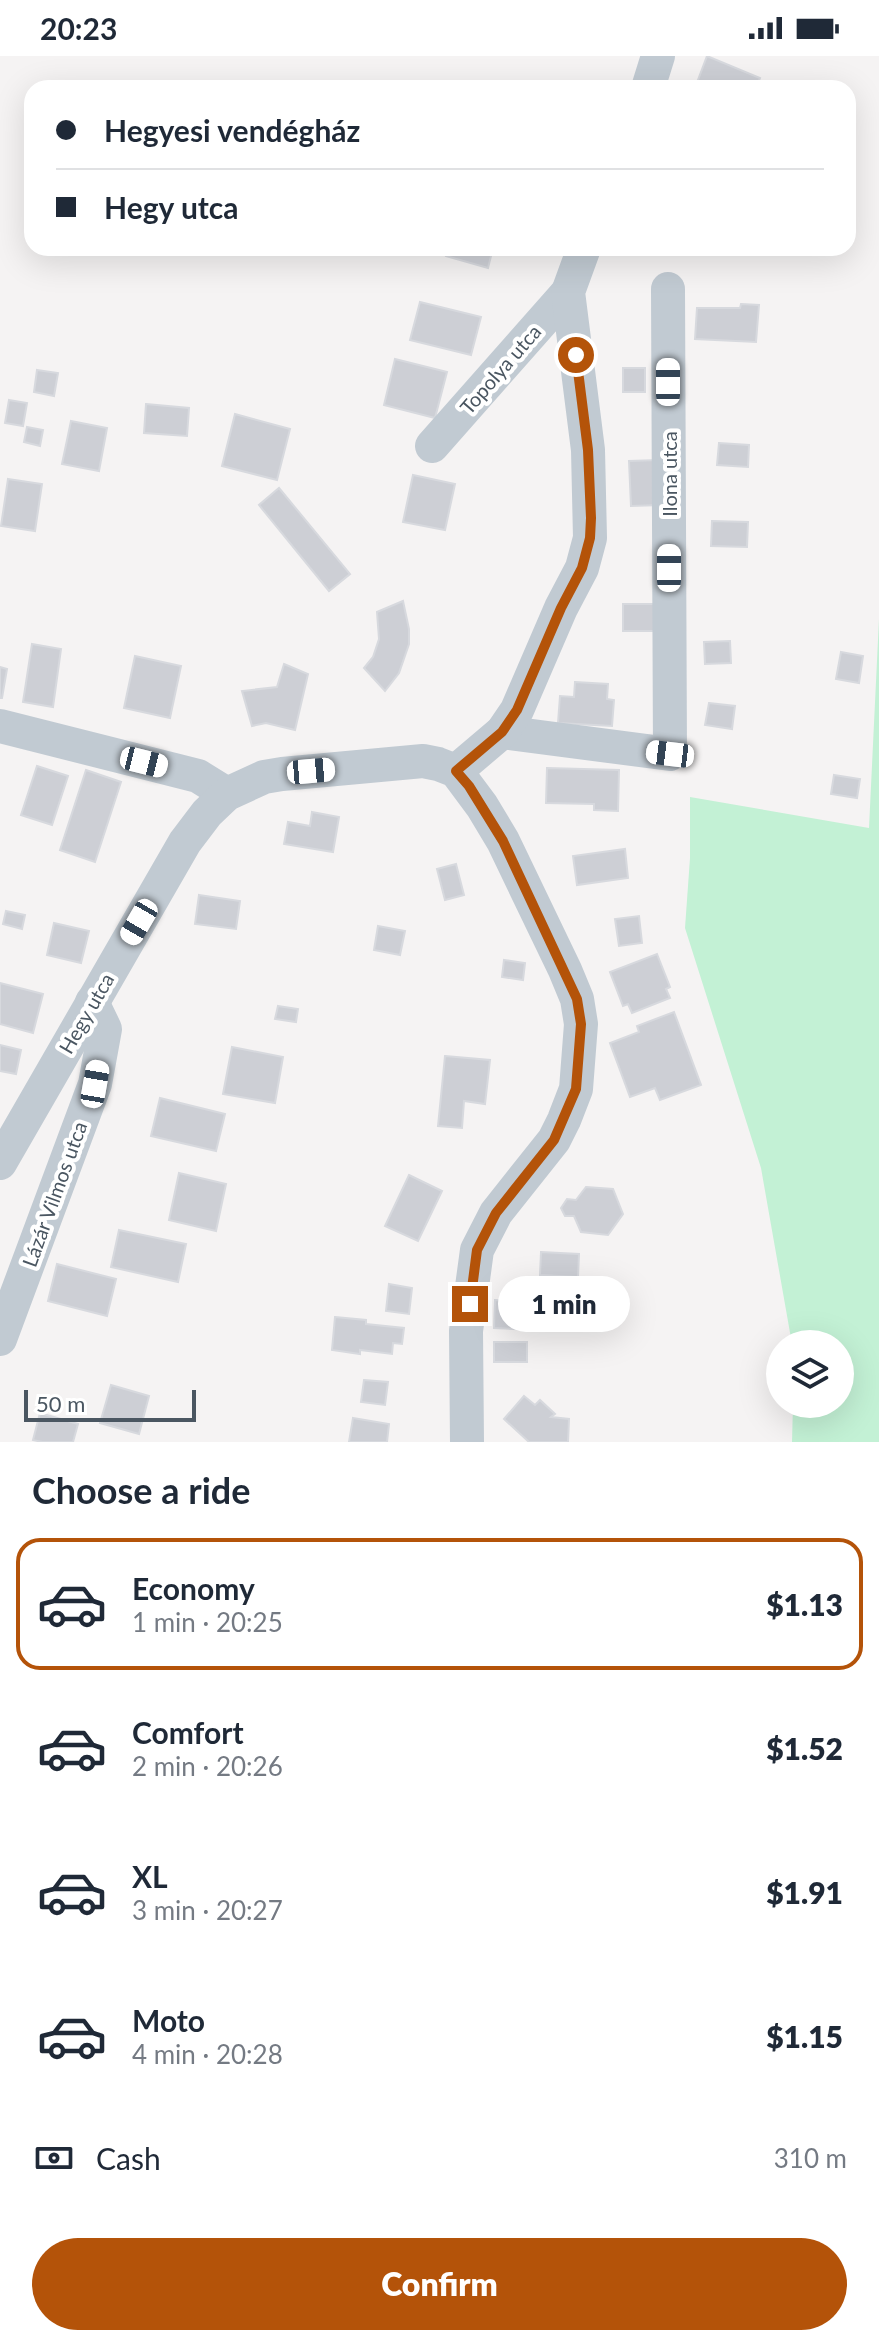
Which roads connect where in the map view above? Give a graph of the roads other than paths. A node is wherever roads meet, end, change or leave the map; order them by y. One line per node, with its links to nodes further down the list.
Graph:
1 (658, 56): 2 (street)
2 (650, 80)
3 (581, 256): 5 (street)
4 (668, 289): 8 (street, Ilona utca)
5 (568, 292): 6 (street, Topolya utca); 8 (street)
6 (432, 446)
7 (0, 726): 10 (street)
8 (502, 732): 9 (street)
9 (456, 771): 10 (street, Hegy utca); 14 (street)
10 (227, 794): 11 (street, Hegy utca)
11 (92, 1002): 12 (street, Hegy utca); 13 (street, Lázár Vilmos utca)
12 (0, 1163)
13 (0, 1339)
14 (467, 1442)

